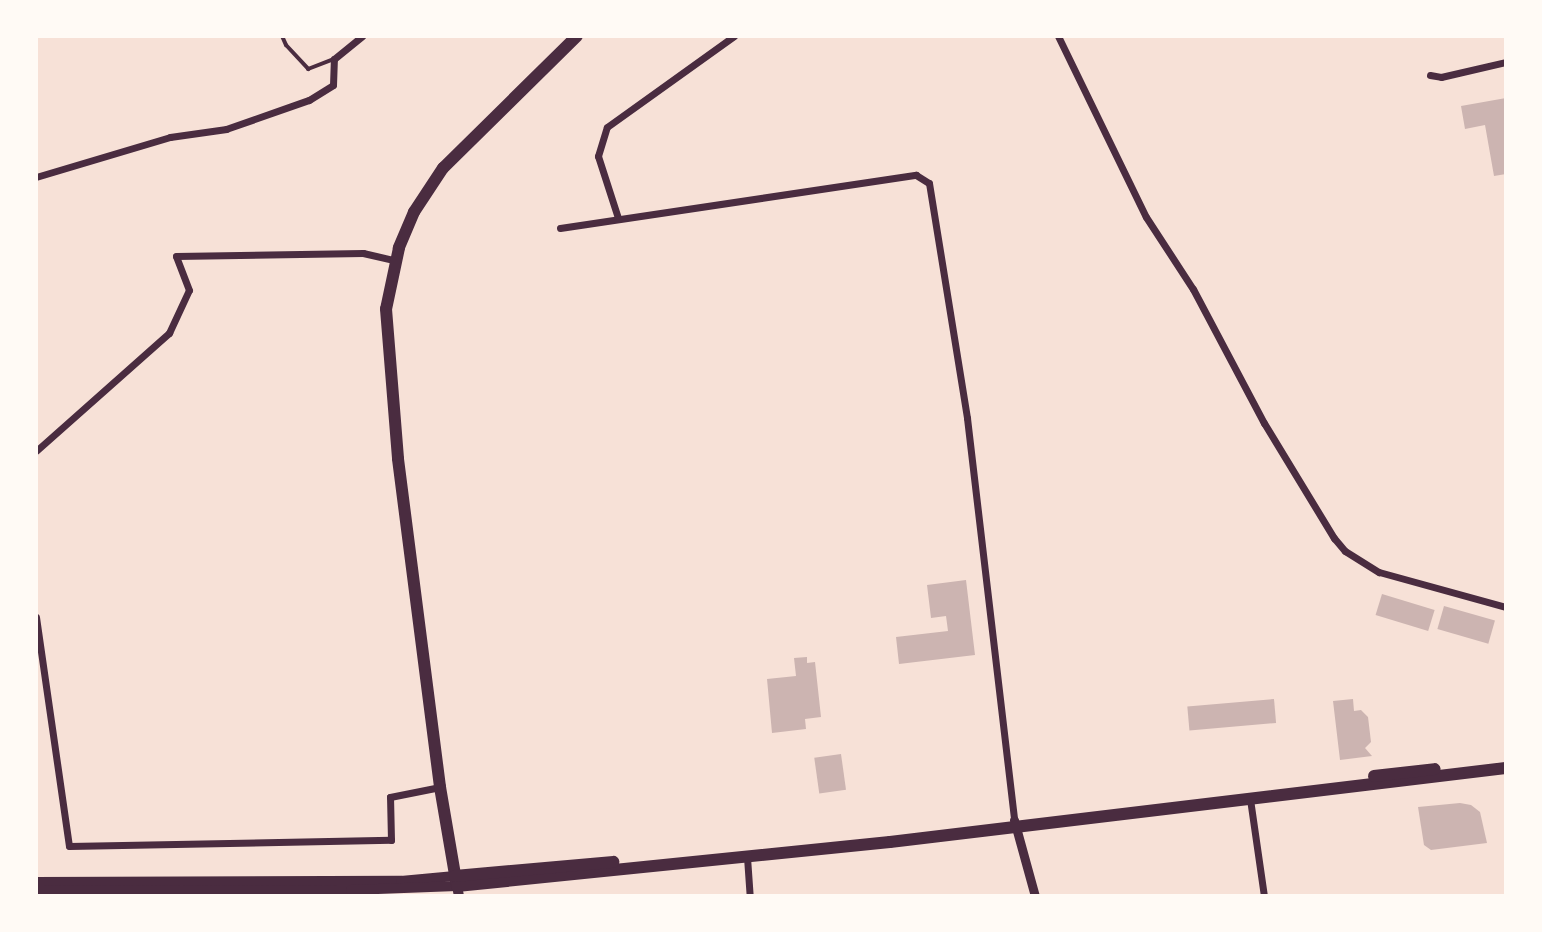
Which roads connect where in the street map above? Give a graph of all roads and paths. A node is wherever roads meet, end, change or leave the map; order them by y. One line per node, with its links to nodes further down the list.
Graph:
1 (282, 36): 6 (lane)
2 (362, 36): 6 (street)
3 (577, 36): 12 (highway)
4 (734, 36): 10 (street)
5 (1058, 36): 14 (street)
6 (334, 59): 9 (street)
7 (1506, 62): 8 (street)
8 (1430, 75)
9 (36, 177)
10 (618, 218): 11 (street); 20 (street)
11 (560, 228)
12 (397, 261): 13 (street); 18 (highway)
13 (36, 451)
14 (1506, 607)
15 (36, 617): 18 (street)
16 (1506, 761): 20 (highway)
17 (1506, 768): 19 (highway)
18 (440, 787): 23 (highway)
19 (1250, 799): 20 (highway); 27 (street)
20 (1014, 824): 21 (highway); 23 (highway); 26 (street)
21 (747, 857): 23 (highway); 25 (street)
22 (36, 882): 23 (main road)
23 (457, 886): 24 (main road)
24 (36, 891)
25 (750, 896)
26 (1035, 896)
27 (1264, 896)

